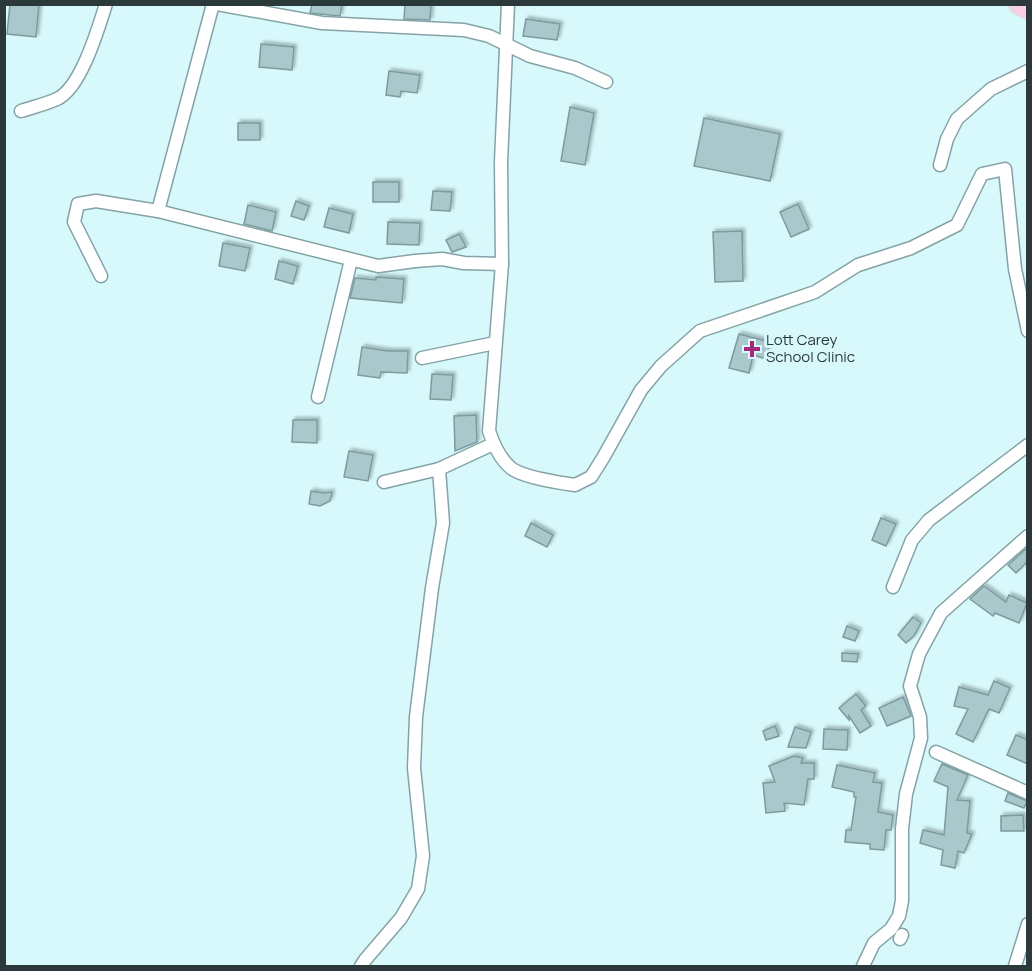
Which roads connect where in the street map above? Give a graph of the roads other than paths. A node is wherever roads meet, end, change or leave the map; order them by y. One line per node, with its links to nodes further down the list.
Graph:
1 (106, 4): 9 (street)
2 (215, 4): 6 (street); 11 (street)
3 (508, 4): 6 (street)
4 (1020, 4): 5 (highway)
5 (1028, 8)
6 (506, 44): 8 (street); 13 (street)
7 (1028, 71): 10 (street)
8 (606, 82)
9 (21, 111)
10 (940, 165)
11 (158, 211): 12 (street); 14 (street)
12 (351, 260): 13 (street); 18 (street)
13 (502, 264): 16 (street)
14 (101, 276)
15 (1028, 331): 19 (street)
16 (495, 343): 17 (street); 19 (street)
17 (422, 358)
18 (318, 397)
19 (493, 444): 21 (street)
20 (1028, 445): 24 (street)
21 (439, 469): 22 (street); 28 (street)
22 (384, 482)
23 (1028, 536): 29 (street)
24 (893, 587)
25 (936, 752): 26 (street)
26 (1028, 793)
27 (1028, 924): 30 (street)
28 (361, 966)
29 (863, 966)
30 (1015, 966)

